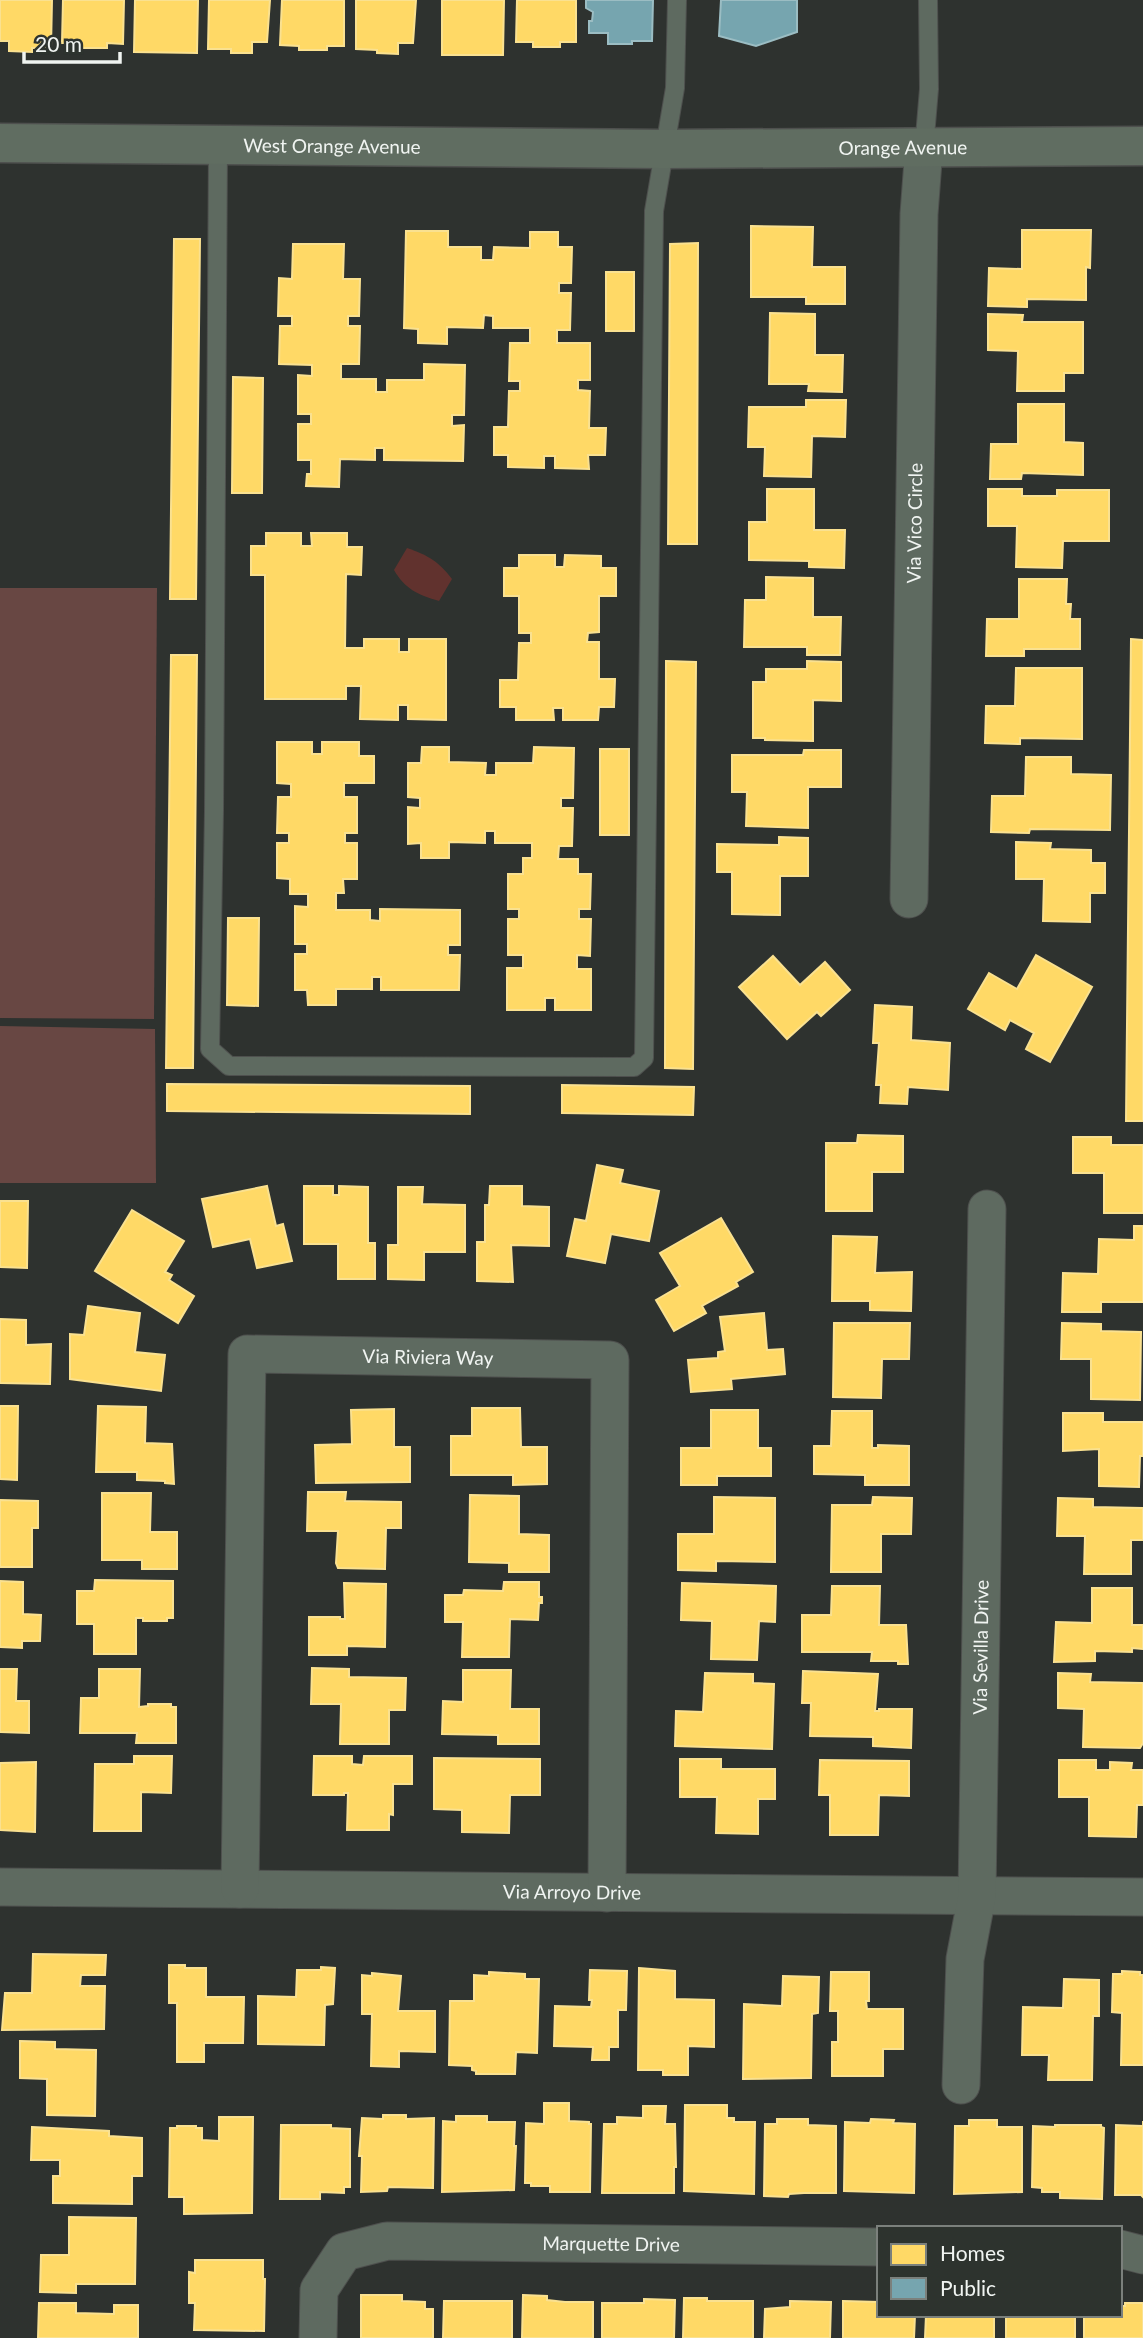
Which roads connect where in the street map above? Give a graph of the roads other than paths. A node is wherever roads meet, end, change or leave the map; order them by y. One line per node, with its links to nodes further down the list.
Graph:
1 (677, 0): 7 (lane)
2 (928, 0): 6 (lane)
3 (0, 143): 4 (main road, West Orange Avenue)
4 (218, 146): 7 (main road, West Orange Avenue); 7 (lane)
5 (1143, 146): 6 (main road, Orange Avenue)
6 (924, 148): 7 (main road, Orange Avenue); 8 (street, Via Vico Circle)
7 (663, 149)
8 (909, 899)
9 (987, 1209): 13 (street, Via Sevilla Drive)
10 (0, 1888): 11 (street, Via Arroyo Drive)
11 (240, 1889): 12 (street, Via Arroyo Drive); 12 (street, Via Riviera Way)
12 (607, 1893): 13 (street, Via Arroyo Drive)
13 (977, 1896): 14 (street, Via Arroyo Drive); 15 (street, Via Sevilla Drive)
14 (1143, 1897)
15 (961, 2085)
16 (877, 2247): 19 (street, Marquette Drive)
17 (1122, 2250): 18 (street)
18 (1143, 2255)
19 (318, 2338)

